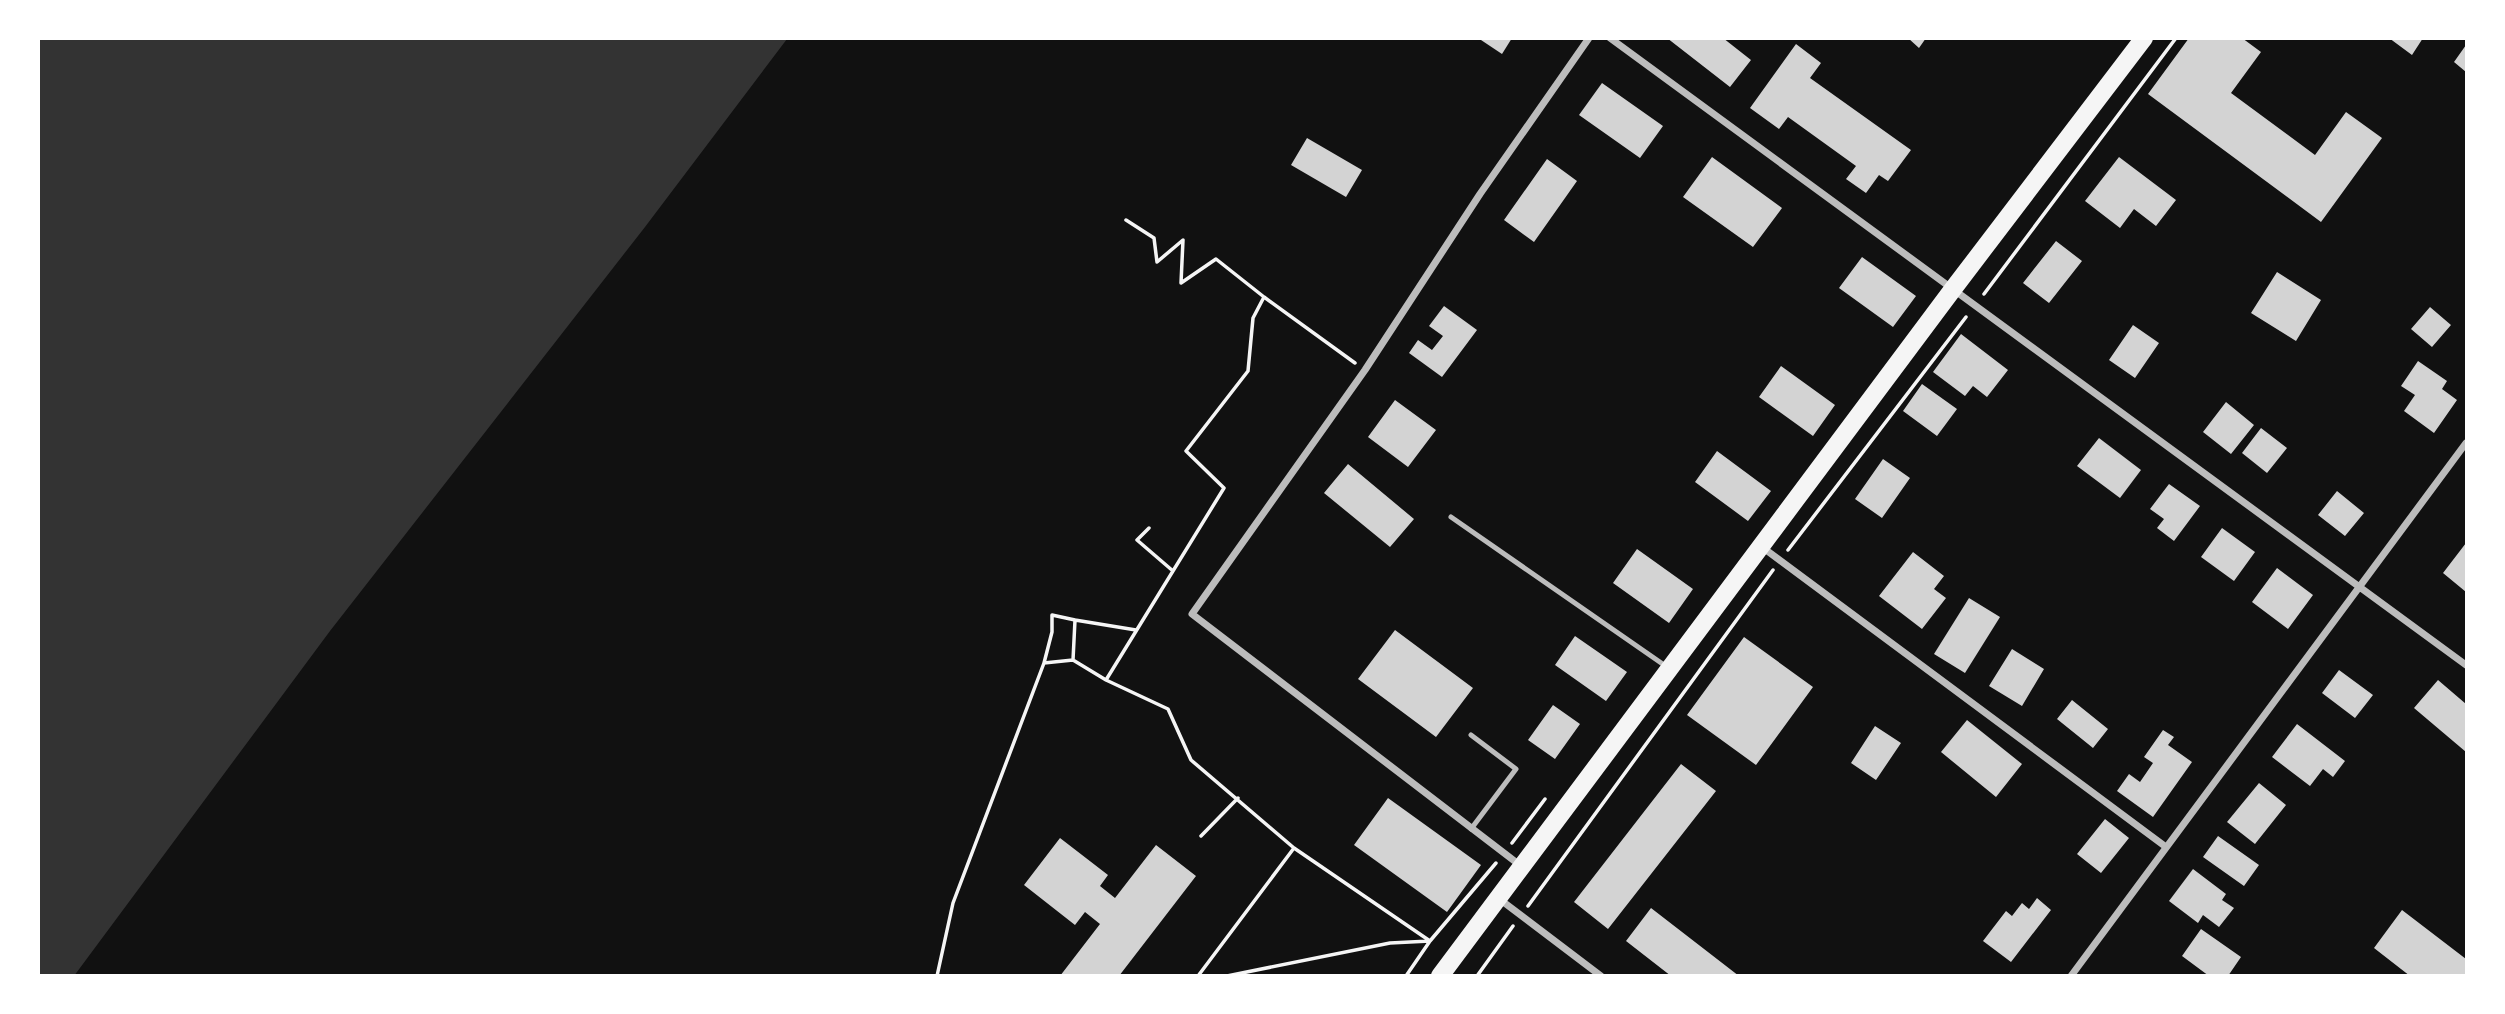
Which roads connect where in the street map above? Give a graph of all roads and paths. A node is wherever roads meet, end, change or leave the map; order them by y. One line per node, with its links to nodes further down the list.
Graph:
1 (1588, 38): 9 (street)
2 (1610, 38): 6 (street)
3 (2144, 38): 6 (main road)
4 (2176, 38): 8 (path)
5 (1126, 220): 7 (path)
6 (1953, 289): 8 (street); 13 (main road)
7 (1264, 297): 9 (path); 15 (path)
8 (1975, 305): 14 (path); 16 (street)
9 (1365, 370): 26 (street)
10 (2466, 443): 16 (street)
11 (1451, 517): 22 (lane)
12 (1149, 528): 15 (path)
13 (1760, 546): 14 (street); 22 (main road)
14 (1780, 560): 29 (street); 32 (path)
15 (1173, 571): 18 (path)
16 (2359, 584): 21 (street); 29 (street)
17 (1075, 621): 18 (path); 19 (path); 20 (path)
18 (1136, 630): 23 (path)
19 (1073, 660): 20 (path); 23 (path)
20 (1044, 663): 33 (path)
21 (2466, 665)
22 (1669, 668): 30 (main road)
23 (1106, 680): 25 (path)
24 (1471, 735): 26 (lane)
25 (1238, 798): 27 (path); 28 (path)
26 (1471, 829): 30 (street)
27 (1201, 836)
28 (1294, 848): 34 (path); 35 (path)
29 (2166, 848): 39 (street)
30 (1522, 867): 31 (main road)
31 (1498, 898): 32 (street); 36 (main road)
32 (1521, 914): 37 (path); 38 (street)
33 (937, 975)
34 (1198, 975)
35 (1227, 975)
36 (1440, 975)
37 (1477, 975)
38 (1601, 975)
39 (2071, 975)

